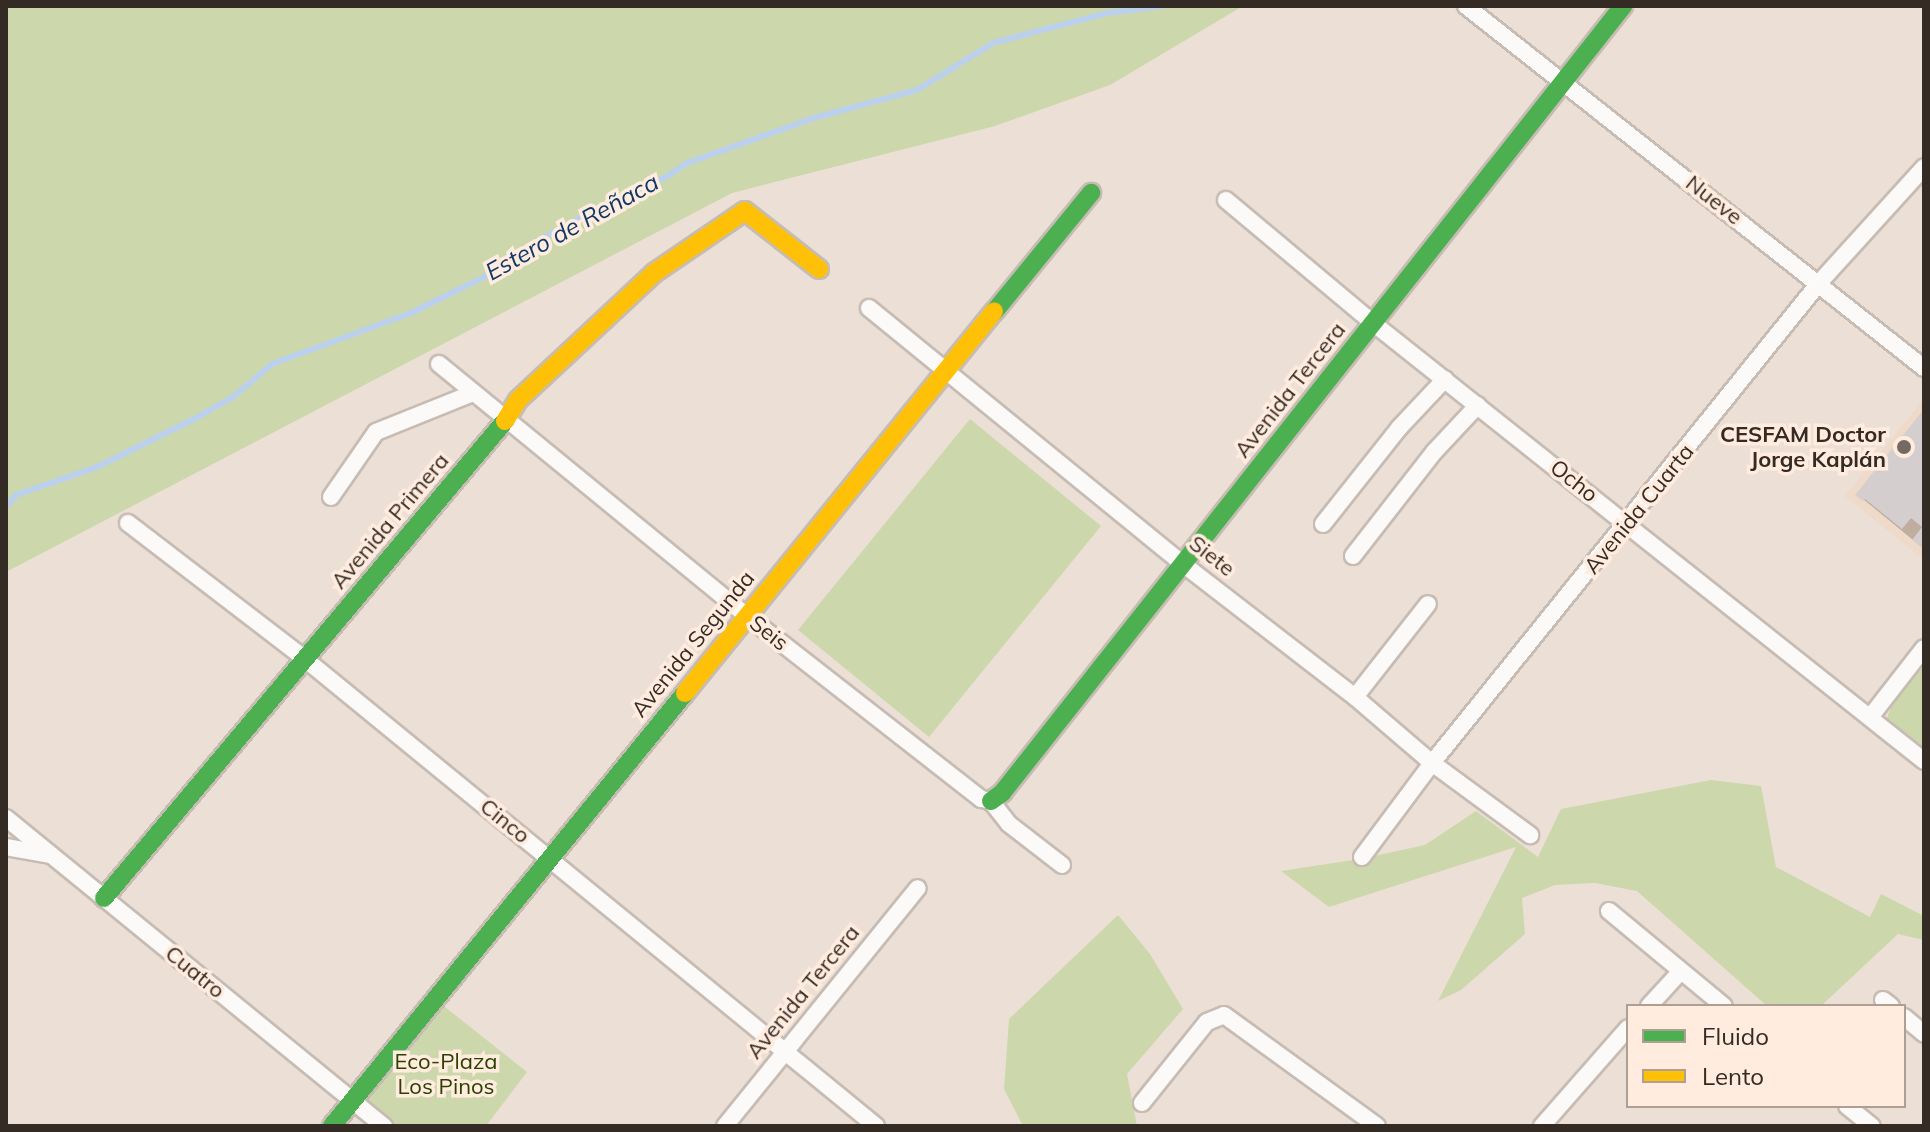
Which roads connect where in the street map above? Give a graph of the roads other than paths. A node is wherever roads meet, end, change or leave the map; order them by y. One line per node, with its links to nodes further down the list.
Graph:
1 (1466, 6): 3 (street, Nueve)
2 (1623, 6): 3 (street, Avenida Tercera)
3 (1565, 82): 8 (street, Nueve); 10 (street, Avenida Tercera)
4 (1924, 167): 8 (street, Avenida Cuarta)
5 (1091, 193): 13 (street, Avenida Segunda)
6 (1226, 200): 10 (street, Ocho)
7 (819, 269): 17 (street, Avenida Primera)
8 (1819, 283): 12 (street, Nueve); 20 (street, Avenida Cuarta)
9 (869, 308): 13 (street, Siete)
10 (1373, 323): 14 (street, Ocho); 23 (street, Avenida Tercera)
11 (439, 364): 15 (street, Seis)
12 (1924, 368)
13 (947, 371): 23 (street, Siete); 25 (street, Avenida Segunda)
14 (1445, 379): 16 (street, Ocho); 21 (street)
15 (473, 393): 17 (street, Seis); 18 (street)
16 (1478, 405): 20 (street, Ocho); 22 (street)
17 (506, 420): 25 (street, Seis); 27 (street, Avenida Primera)
18 (331, 497)
19 (128, 523): 27 (street, Cinco)
20 (1627, 523): 29 (street, Ocho); 31 (street, Avenida Cuarta)
21 (1323, 524)
22 (1353, 556)
23 (1183, 564): 28 (street, Siete); 32 (street, Avenida Tercera)
24 (1428, 604): 28 (street)
25 (747, 616): 32 (street, Seis); 38 (street, Avenida Segunda)
26 (1924, 648): 29 (street)
27 (305, 659): 38 (street, Cinco); 41 (street, Avenida Primera)
28 (1355, 697): 31 (street, Siete)
29 (1871, 716): 30 (street, Ocho)
30 (1924, 761)
31 (1432, 763): 34 (street, Siete); 37 (street, Avenida Cuarta)
32 (991, 801): 39 (street, Seis)
33 (6, 818): 36 (street, Cuatro)
34 (1530, 835)
35 (6, 847): 36 (street)
36 (52, 855): 41 (street, Cuatro)
37 (1362, 857)
38 (550, 858): 49 (street, Cinco); 50 (street, Avenida Segunda)
39 (1062, 865)
40 (918, 888): 49 (street, Avenida Tercera)
41 (104, 898): 50 (street, Cuatro)
42 (1609, 911): 43 (street)
43 (1681, 971): 44 (street); 45 (street)
44 (1651, 1004)
45 (1722, 1004)
46 (1906, 1019): 48 (street)
47 (1626, 1030): 58 (street)
48 (1924, 1034)
49 (786, 1050): 55 (street, Avenida Tercera); 56 (street, Cinco)
50 (353, 1101): 53 (street, Avenida Segunda); 54 (street, Cuatro)
51 (1142, 1103): 57 (street)
52 (1850, 1108): 59 (street)
53 (332, 1126)
54 (384, 1126)
55 (725, 1126)
56 (876, 1126)
57 (1377, 1126)
58 (1542, 1126)
59 (1872, 1126)

